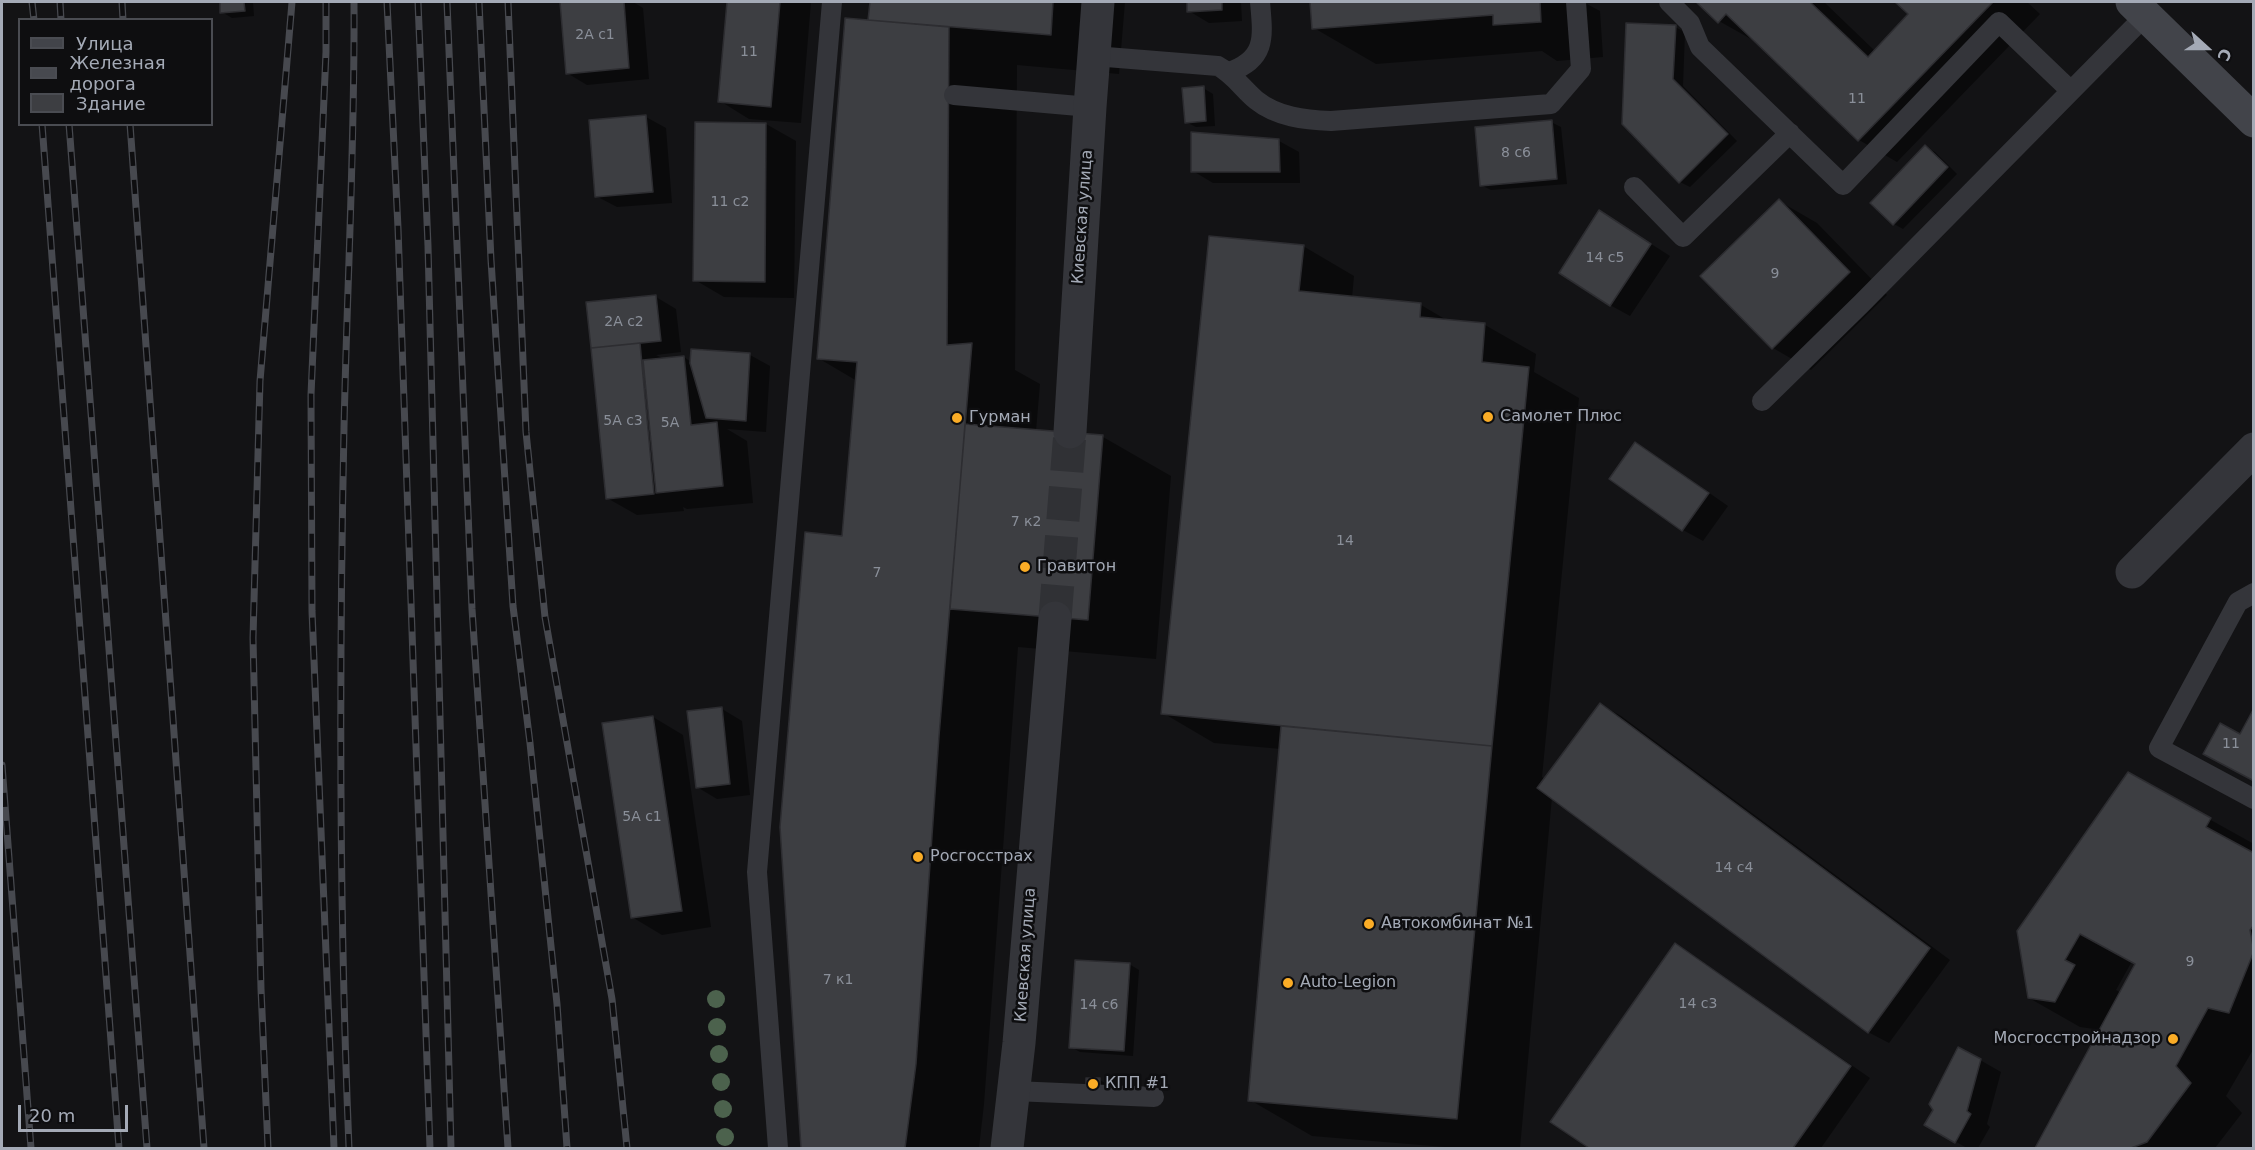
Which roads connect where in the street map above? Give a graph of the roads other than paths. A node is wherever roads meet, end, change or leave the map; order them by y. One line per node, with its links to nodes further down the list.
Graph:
1 (832, 2): 24 (lane)
2 (1098, 2): 7 (street, Киевская улица)
3 (1260, 2): 8 (lane)
4 (1576, 2): 8 (lane)
5 (1668, 2): 13 (lane)
6 (2139, 8): 9 (lane); 12 (street)
7 (1094, 56): 8 (lane); 11 (street, Киевская улица)
8 (1229, 72)
9 (2071, 91): 13 (lane); 15 (lane)
10 (954, 95): 11 (lane)
11 (1090, 107): 16 (street, Киевская улица)
12 (2253, 122)
13 (1790, 133): 14 (lane)
14 (1634, 187)
15 (1762, 400)
16 (1070, 432)
17 (2253, 449): 18 (street)
18 (2132, 572)
19 (2253, 593): 21 (lane)
20 (1055, 618): 22 (street, Киевская улица)
21 (2253, 799)
22 (1014, 1090): 23 (lane); 25 (street, Киевская улица)
23 (1154, 1097)
24 (778, 1149)
25 (1007, 1149)

